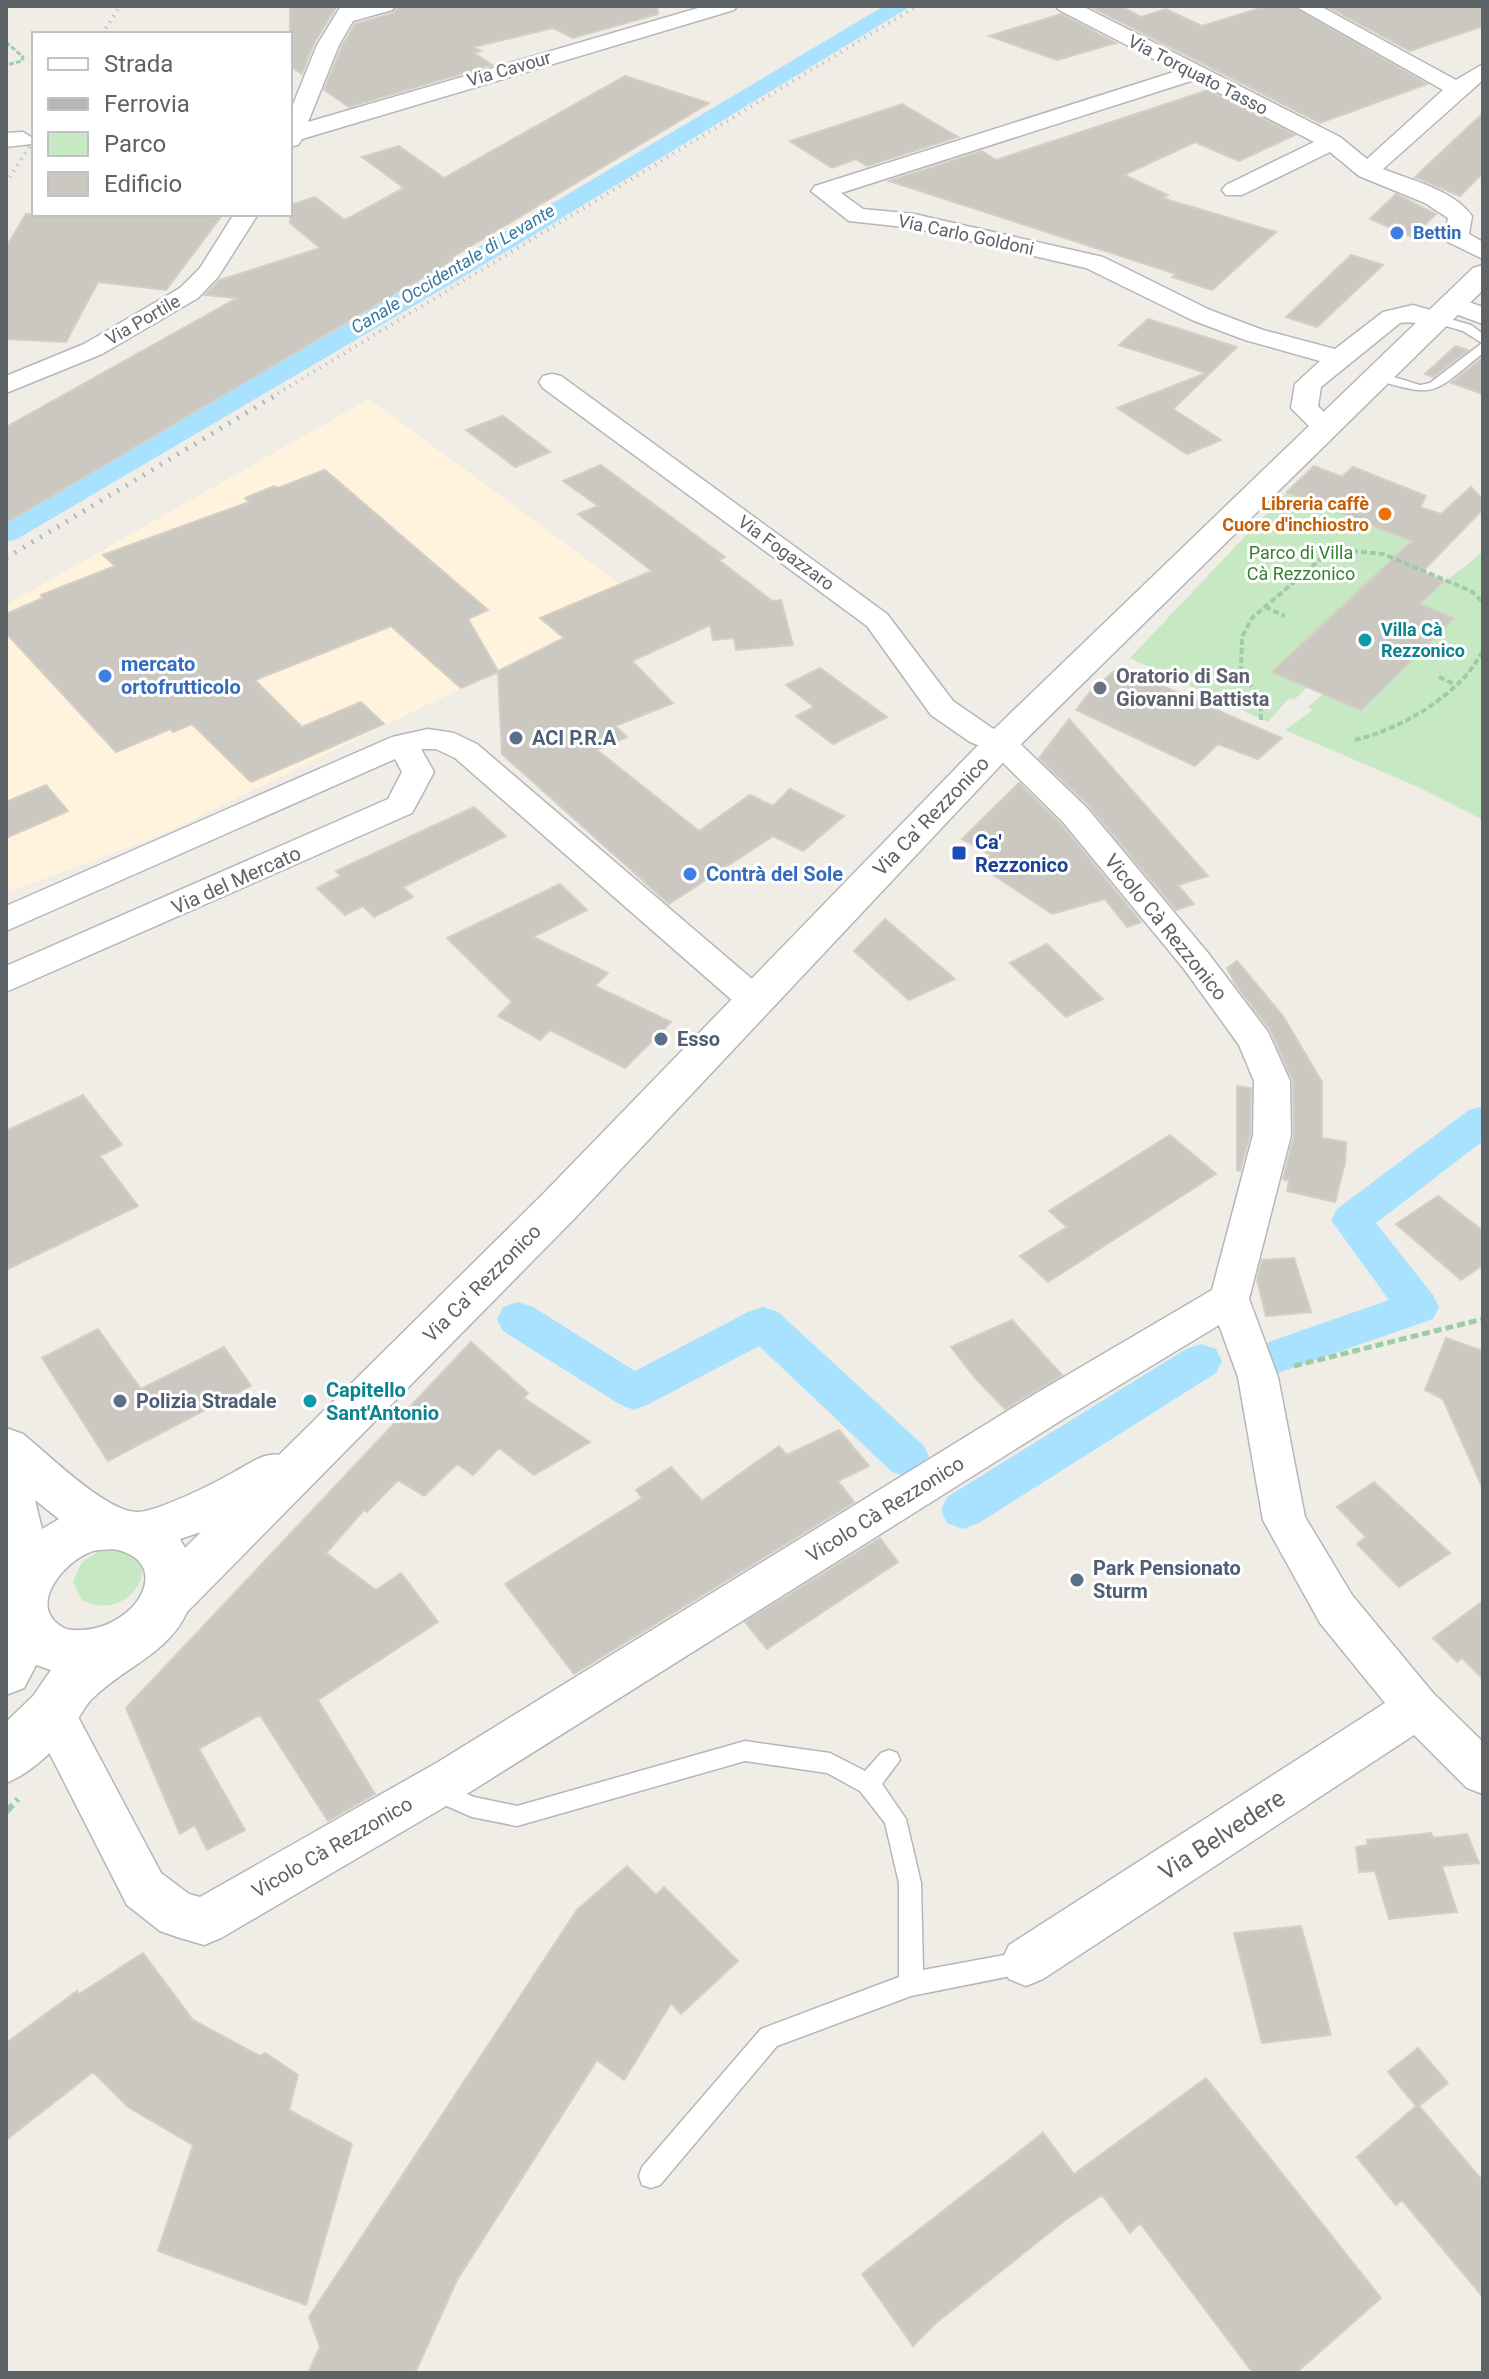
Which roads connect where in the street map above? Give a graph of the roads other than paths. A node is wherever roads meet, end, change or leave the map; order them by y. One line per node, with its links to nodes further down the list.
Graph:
1 (385, 6): 5 (street)
2 (727, 6): 9 (street, Via Cavour)
3 (1066, 6): 7 (street, Via Torquato Tasso)
4 (1305, 6): 8 (street)
5 (347, 12): 9 (street)
6 (1483, 70): 8 (street)
7 (1193, 73): 10 (street, Via Torquato Tasso); 20 (street, Via Carlo Goldoni)
8 (1457, 89): 11 (street)
9 (292, 137)
10 (1332, 142): 11 (street, Via Torquato Tasso); 12 (street)
11 (1367, 171): 15 (street, Via Torquato Tasso)
12 (1234, 190)
13 (1483, 208): 15 (street)
14 (245, 216): 23 (street, Via Portile)
15 (1460, 216): 16 (street)
16 (1483, 252)
17 (1469, 296): 18 (lane); 20 (street); 21 (main road, Via Ca' Rezzonico)
18 (1483, 340)
19 (1483, 347): 21 (lane)
20 (1341, 359): 24 (street)
21 (1377, 376): 24 (main road, Via Ca' Rezzonico)
22 (552, 382): 25 (street, Via Fogazzaro)
23 (6, 385)
24 (1325, 427): 25 (main road, Via Ca' Rezzonico)
25 (1001, 743): 29 (main road, Via Ca' Rezzonico); 30 (street, Vicolo Cà Rezzonico)
26 (403, 744): 27 (street); 28 (street, Via del Mercato); 29 (street)
27 (6, 919)
28 (6, 980)
29 (753, 999): 31 (main road, Via Ca' Rezzonico)
30 (1229, 1299): 38 (street); 44 (street, Vicolo Cà Rezzonico)
31 (322, 1442): 34 (main road, Via Ca' Rezzonico); 35 (main road, Via Ca' Rezzonico)
32 (6, 1448): 34 (main road)
33 (6, 1485): 36 (main road)
34 (121, 1530): 35 (main road); 36 (main road, Via Ca' Rezzonico)
35 (166, 1600): 37 (main road, Via Ca' Rezzonico)
36 (19, 1632): 37 (main road, Via Ca' Rezzonico)
37 (117, 1648): 39 (main road)
38 (1417, 1708): 42 (street); 45 (street, Via Belvedere)
39 (52, 1713): 40 (main road); 44 (street, Vicolo Cà Rezzonico)
40 (6, 1758)
41 (889, 1760): 43 (lane)
42 (1483, 1773)
43 (868, 1784): 44 (lane); 46 (lane)
44 (432, 1789)
45 (1026, 1962): 46 (lane)
46 (911, 1984): 47 (lane)
47 (651, 2176)

